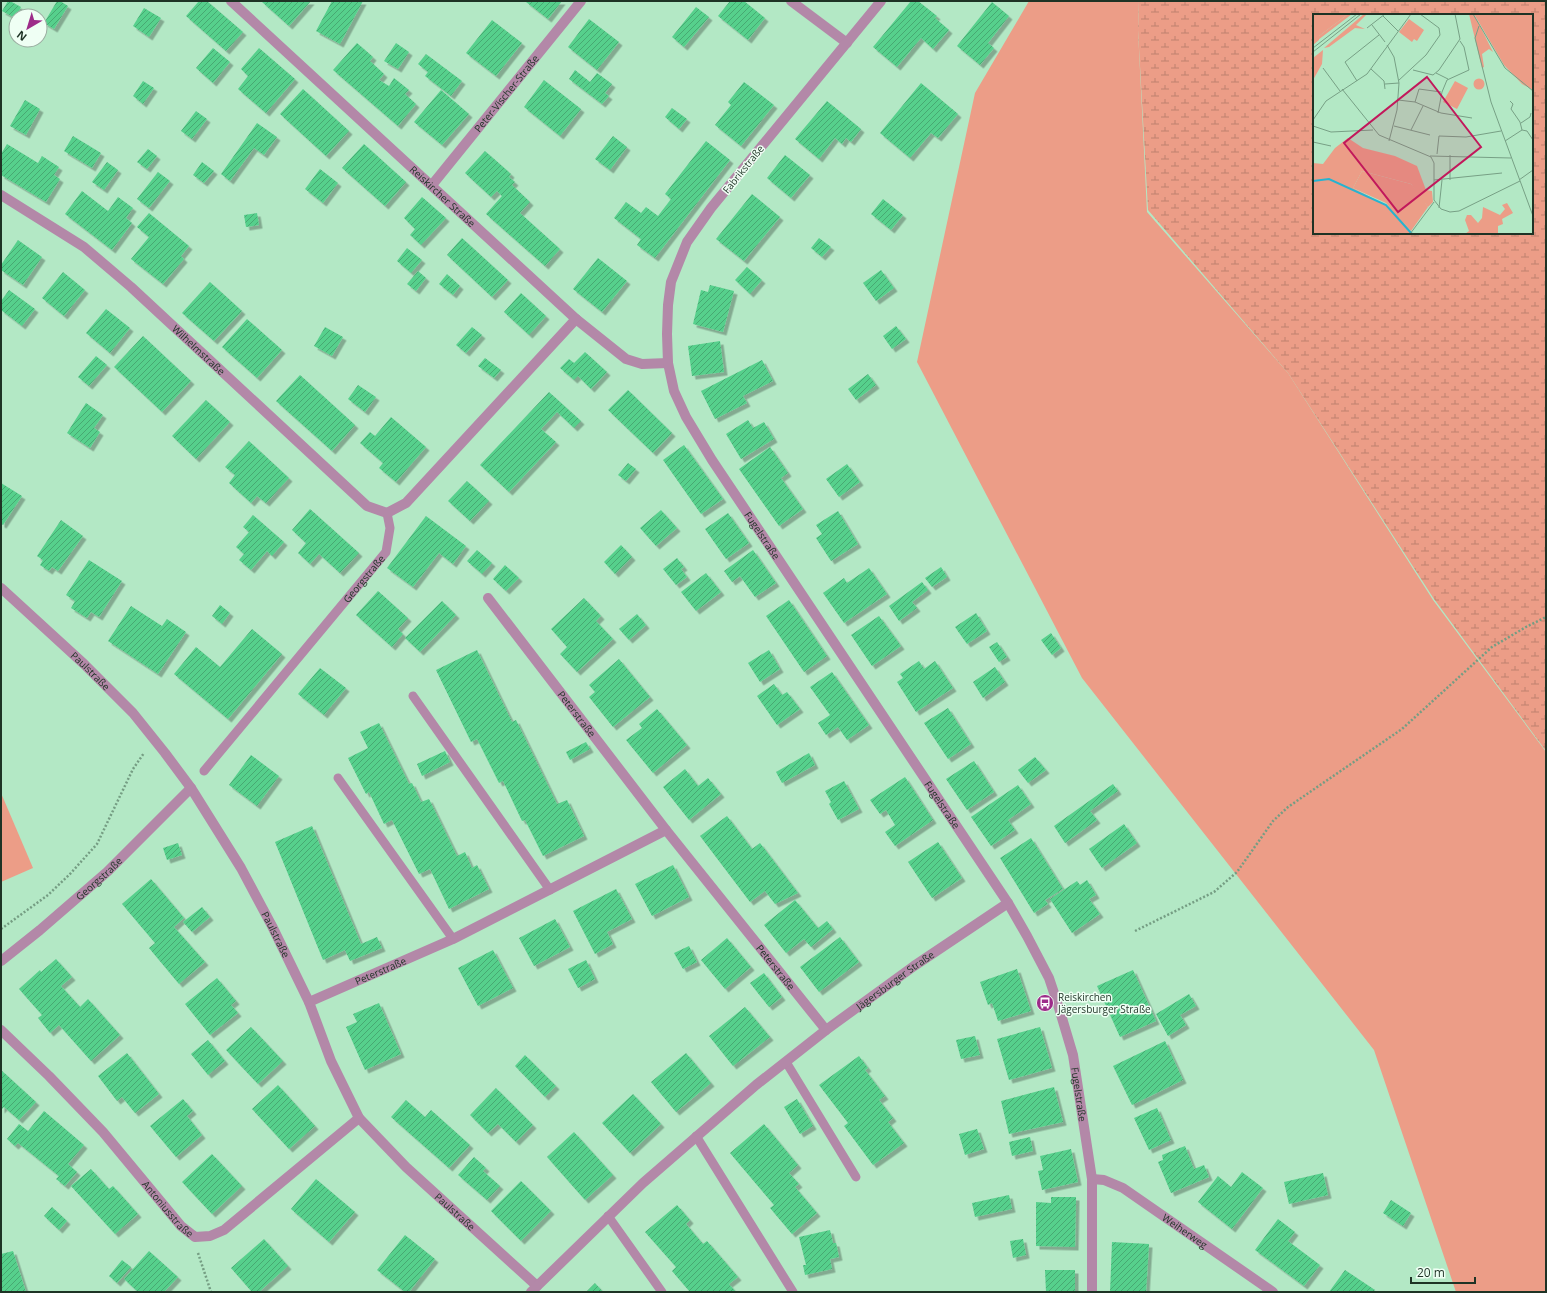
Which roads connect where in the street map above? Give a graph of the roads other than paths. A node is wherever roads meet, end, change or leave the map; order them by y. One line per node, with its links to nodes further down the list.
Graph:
1 (231, 1): 6 (street, Reiskircher Straße)
2 (581, 1): 6 (street, Peter-Vischer-Straße)
3 (791, 1): 5 (street)
4 (880, 1): 5 (street, Fabrikstraße)
5 (847, 43): 9 (street, Fabrikstraße)
6 (432, 185): 8 (street, Reiskircher Straße)
7 (1, 195): 10 (street, Wilhelmstraße)
8 (576, 319): 9 (street, Reiskircher Straße); 10 (street)
9 (668, 363): 19 (street, Fugelstraße)
10 (387, 513): 14 (lane, Georgstraße)
11 (1, 588): 16 (street, Paulstraße)
12 (488, 598): 17 (street, Peterstraße)
13 (413, 696): 18 (lane)
14 (204, 771)
15 (338, 778): 20 (lane)
16 (191, 788): 21 (street, Georgstraße); 22 (street, Paulstraße)
17 (666, 830): 18 (street, Peterstraße); 24 (street, Peterstraße)
18 (550, 890): 20 (street, Peterstraße)
19 (1008, 903): 24 (street, Jägersburger Straße); 29 (street, Fugelstraße)
20 (453, 939): 22 (street, Peterstraße)
21 (1, 961)
22 (309, 1002): 26 (street, Paulstraße)
23 (1, 1030): 26 (street, Antoniusstraße)
24 (826, 1030): 25 (street, Jägersburger Straße)
25 (786, 1062): 27 (street, Jägersburger Straße); 28 (lane)
26 (359, 1118): 31 (street, Paulstraße)
27 (696, 1136): 30 (street, Jägersburger Straße); 33 (lane)
28 (856, 1177)
29 (1092, 1179): 34 (street, Fugelstraße); 35 (street, Weiherweg)
30 (608, 1216): 31 (street, Jägersburger Straße); 32 (lane)
31 (534, 1289)
32 (662, 1292)
33 (793, 1292)
34 (1092, 1292)
35 (1273, 1292)

